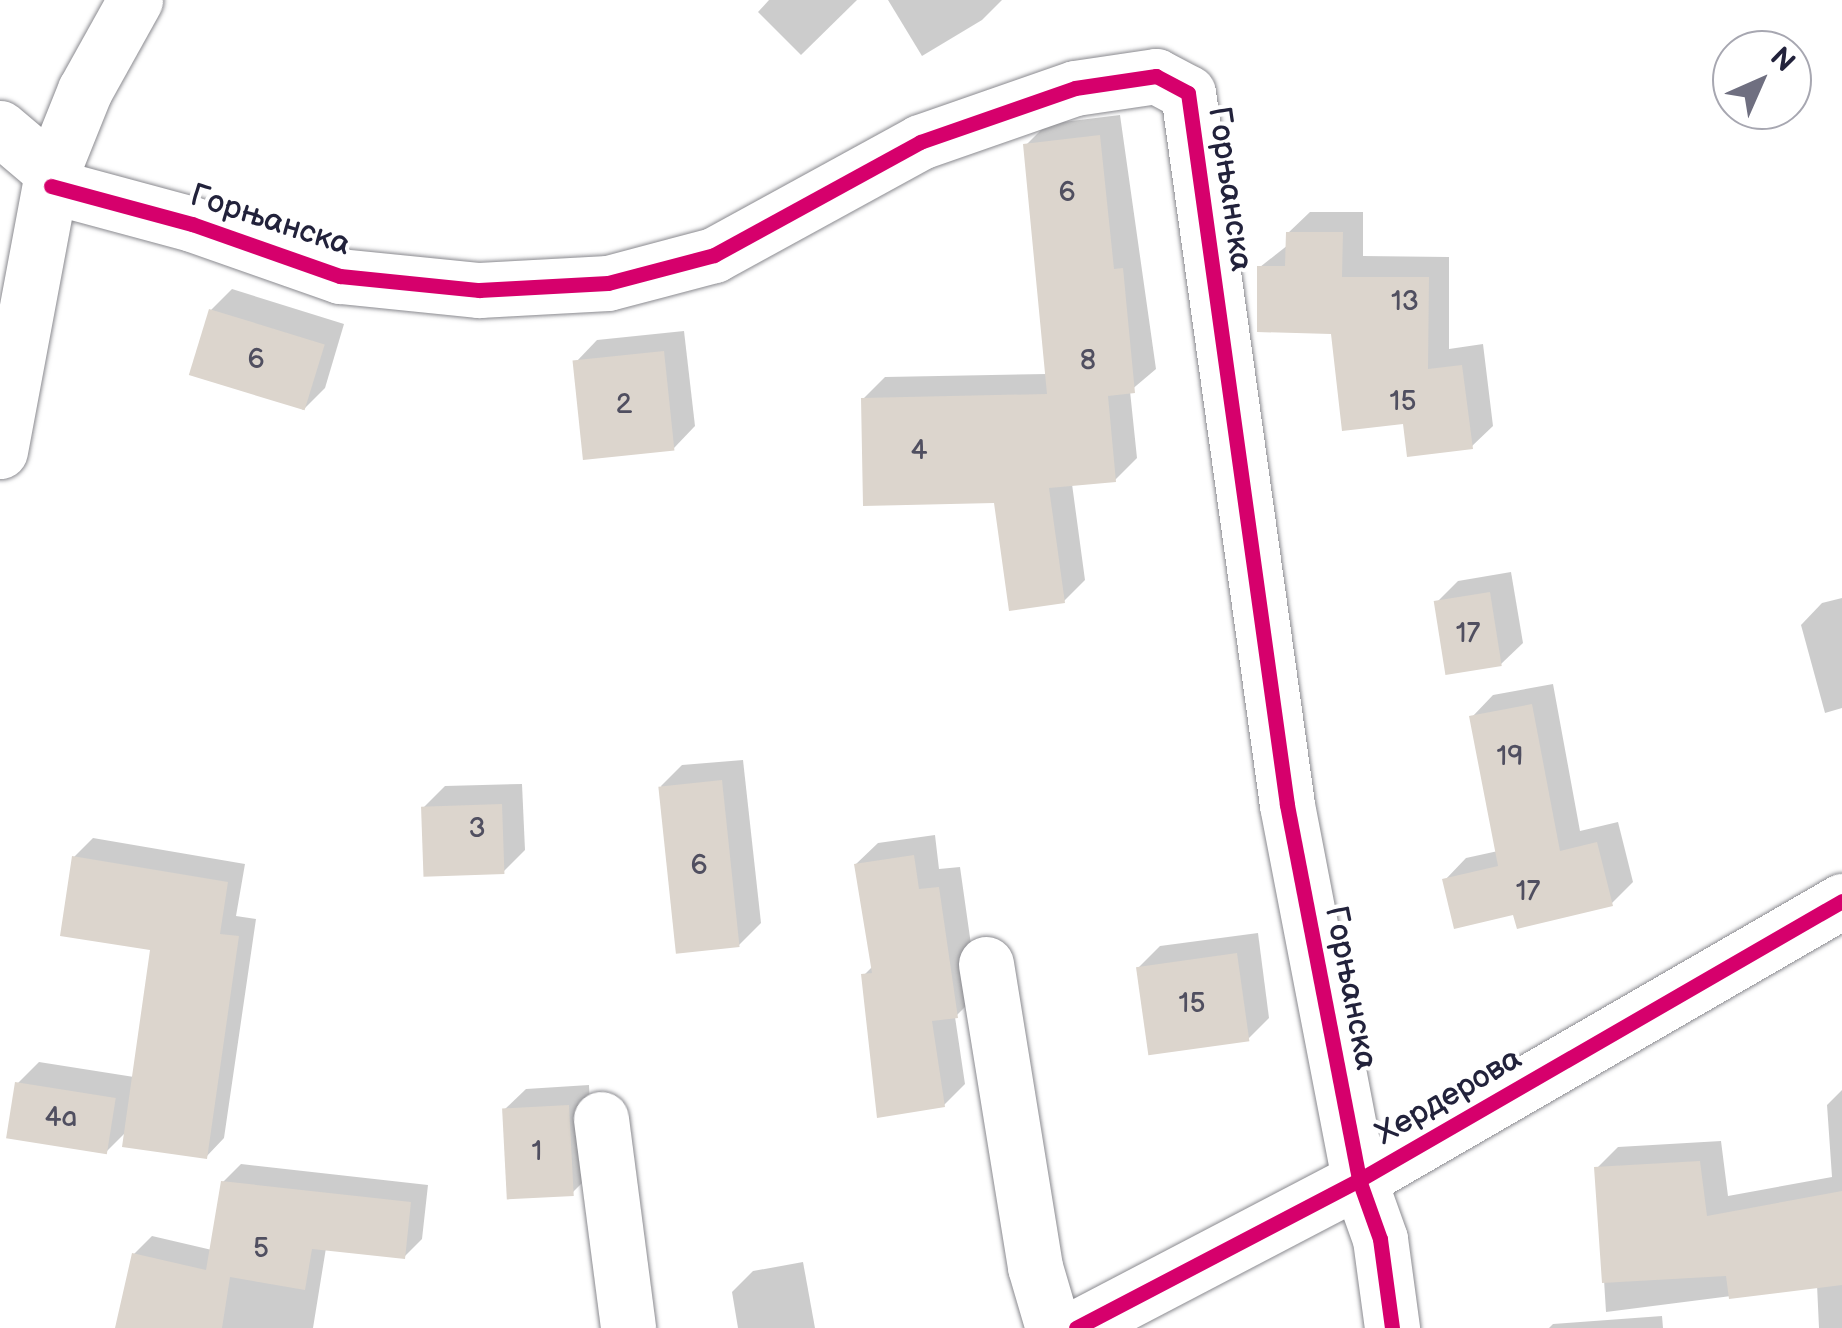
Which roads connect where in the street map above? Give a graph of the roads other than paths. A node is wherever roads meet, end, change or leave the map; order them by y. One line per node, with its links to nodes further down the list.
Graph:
1 (134, 0): 3 (street)
2 (0, 128): 3 (street)
3 (51, 179): 4 (street); 8 (street, Горњанска)
4 (0, 451)
5 (1842, 900): 8 (street, Хердерова)
6 (986, 964): 10 (street)
7 (601, 1118): 9 (street)
8 (1359, 1180): 11 (street, Хердерова); 12 (street)
9 (628, 1328)
10 (1053, 1328)
11 (1076, 1328)
12 (1392, 1328)

